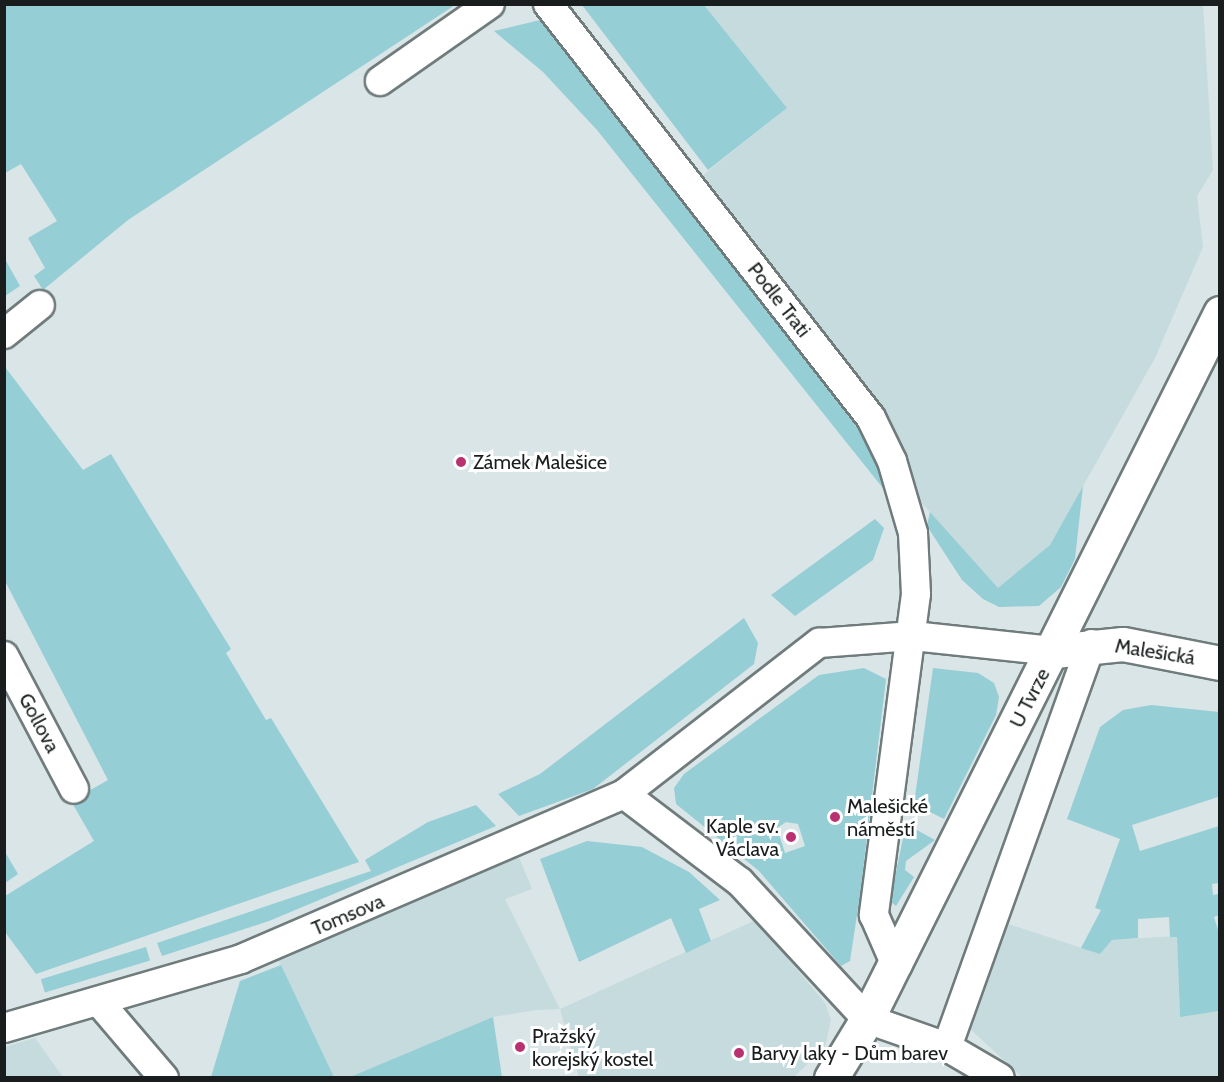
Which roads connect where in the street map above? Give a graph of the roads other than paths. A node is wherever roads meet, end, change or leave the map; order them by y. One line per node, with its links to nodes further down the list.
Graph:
1 (490, 4): 3 (street)
2 (548, 4): 7 (street, Podle Trati)
3 (380, 81)
4 (40, 305): 6 (street)
5 (1220, 313): 9 (main road, U Tvrze)
6 (4, 334)
7 (913, 636): 9 (street); 13 (street); 14 (street)
8 (1091, 644): 9 (main road, Malešická); 11 (main road, Malešická); 18 (street)
9 (1054, 651): 14 (main road, U Tvrze)
10 (4, 656): 12 (street, Gollova)
11 (1220, 663)
12 (74, 789)
13 (624, 794): 15 (street, Tomsova); 16 (street)
14 (895, 963): 16 (main road, U Tvrze)
15 (99, 1002): 17 (street, Tomsova); 19 (street)
16 (867, 1019): 18 (street); 20 (main road, U Tvrze)
17 (4, 1028)
18 (947, 1047): 21 (street)
19 (164, 1077)
20 (831, 1077)
21 (1000, 1077)

